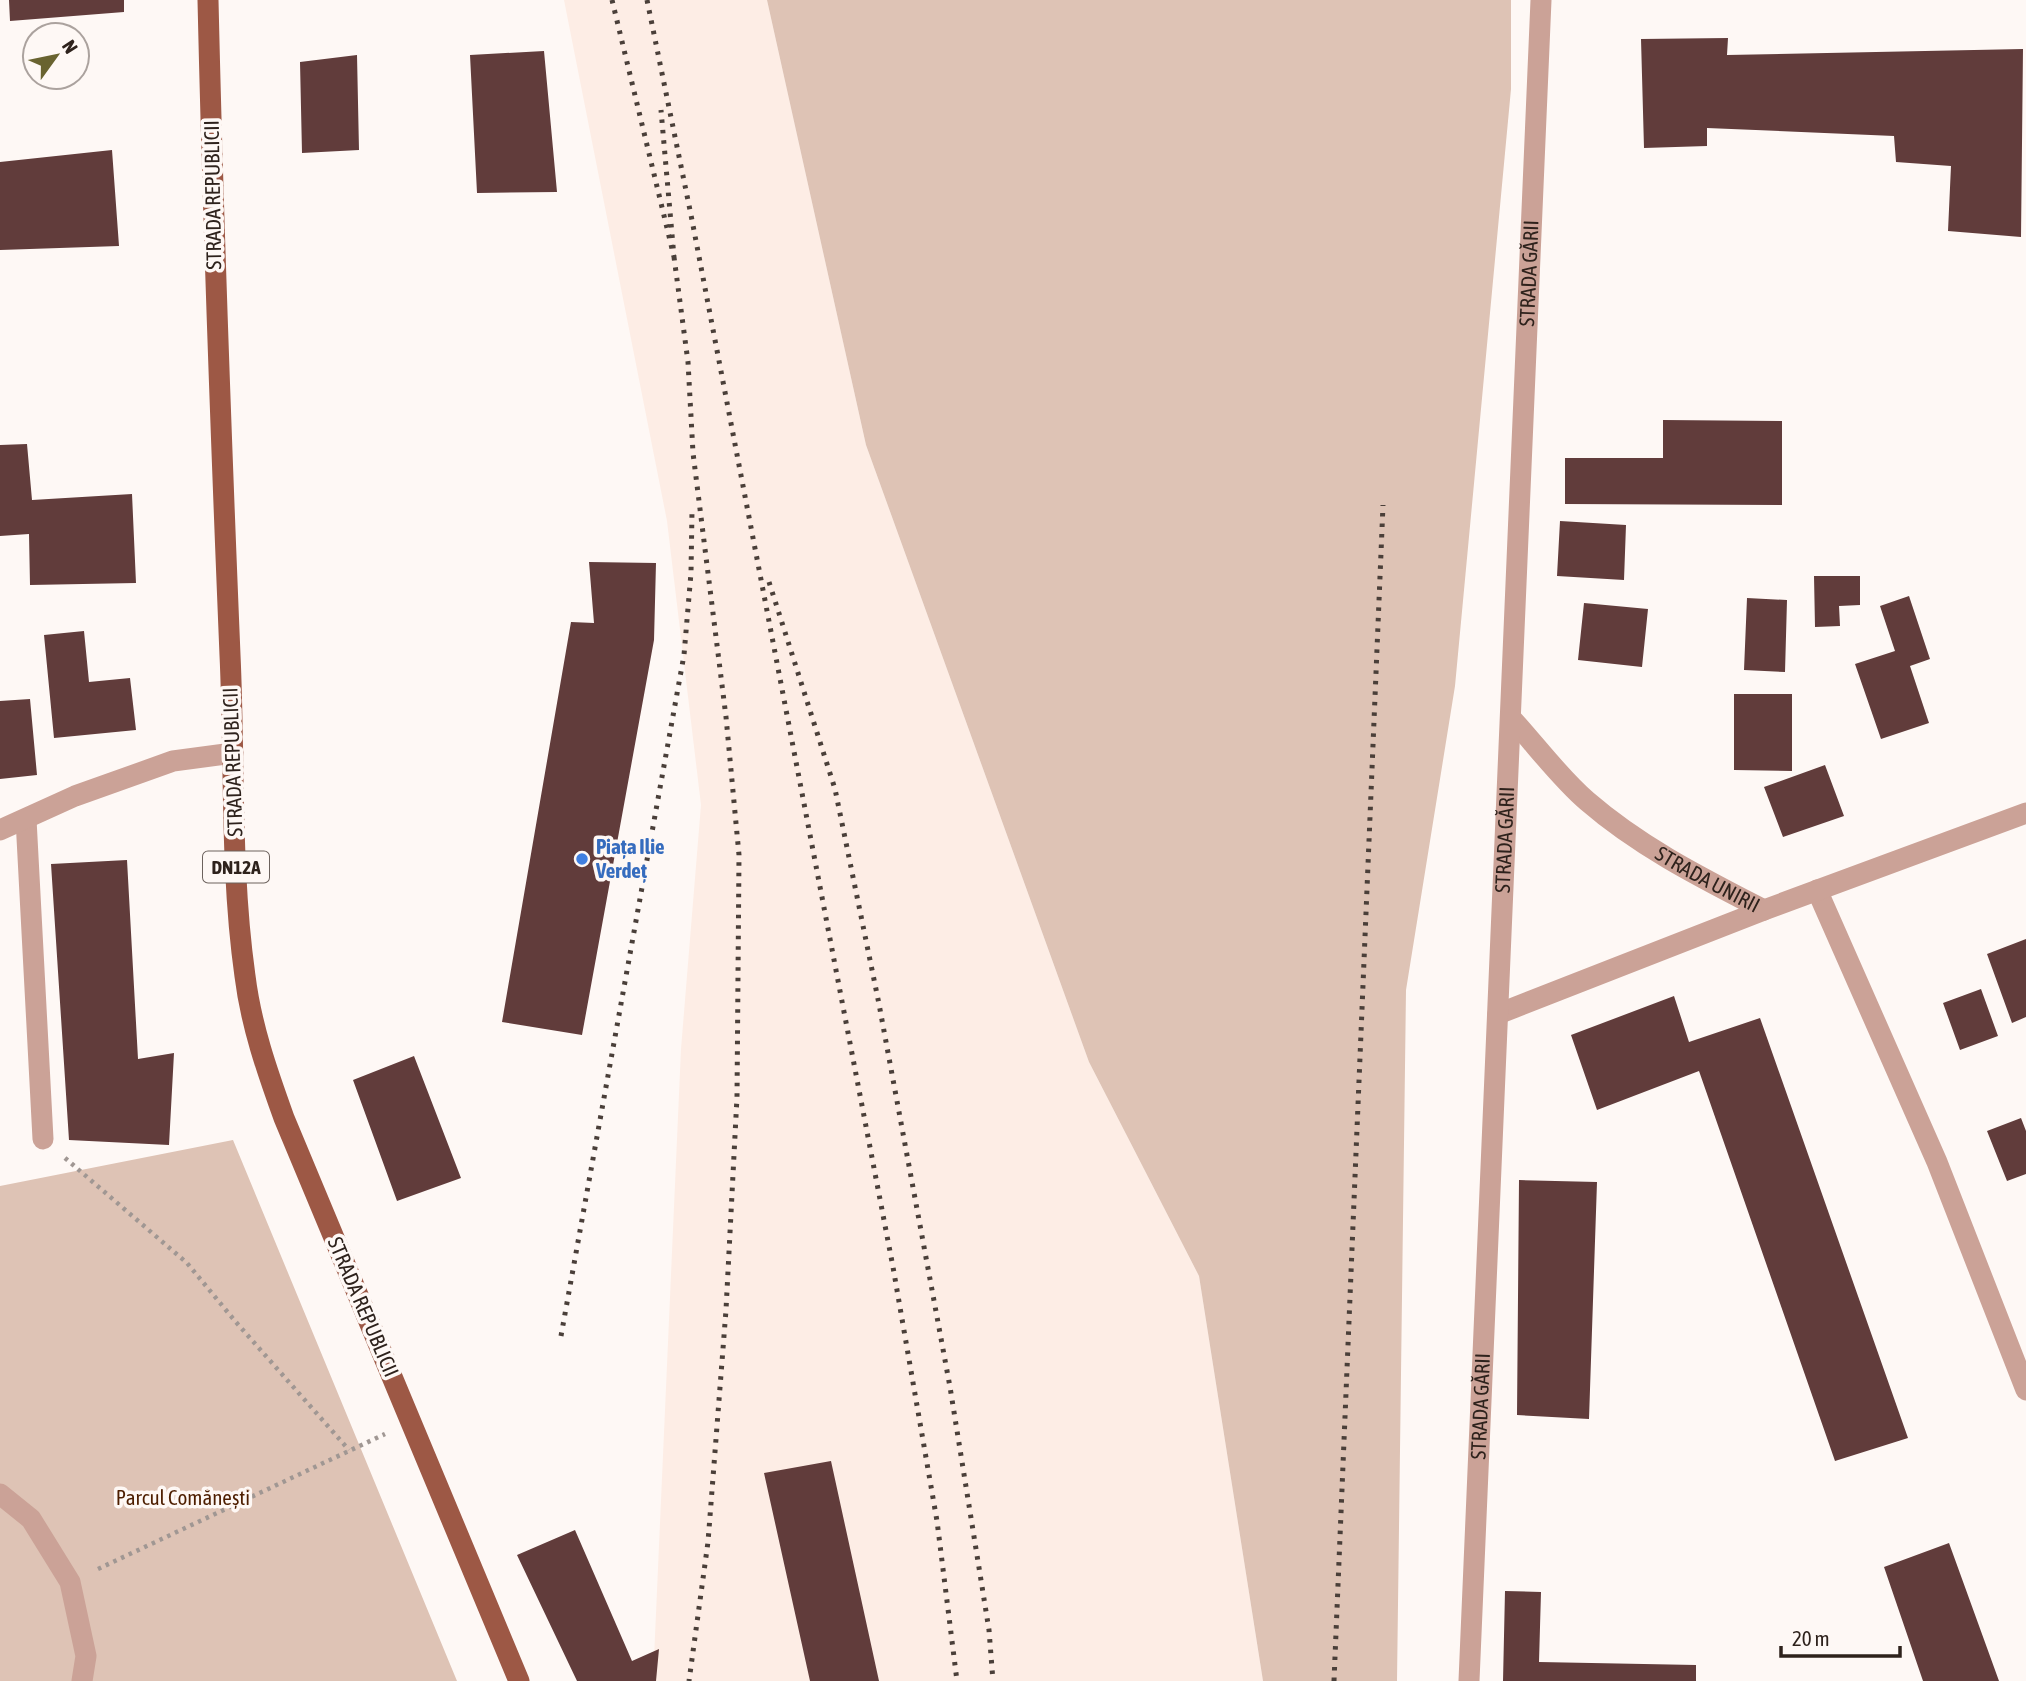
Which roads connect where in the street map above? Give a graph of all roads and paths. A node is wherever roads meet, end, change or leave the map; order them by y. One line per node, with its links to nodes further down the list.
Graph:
1 (208, 0): 4 (main road, STRADA REPUBLICII / DN12A)
2 (1541, 0): 3 (street, STRADA GĂRII)
3 (1511, 718): 9 (street, STRADA UNIRII); 10 (street, STRADA GĂRII)
4 (233, 753): 6 (street); 13 (main road, STRADA REPUBLICII / DN12A)
5 (2026, 813): 8 (street, STRADA UNIRII)
6 (26, 819): 7 (street); 11 (street)
7 (0, 830)
8 (1817, 890): 9 (street, STRADA UNIRII); 12 (street)
9 (1764, 910): 10 (street)
10 (1498, 1014): 19 (street, STRADA GĂRII)
11 (43, 1139): 14 (path)
12 (2026, 1390)
13 (411, 1421): 14 (path); 18 (main road, STRADA REPUBLICII / DN12A)
14 (349, 1450): 16 (path)
15 (0, 1494): 16 (street)
16 (70, 1582): 17 (street)
17 (82, 1681)
18 (519, 1681)
19 (1469, 1681)

